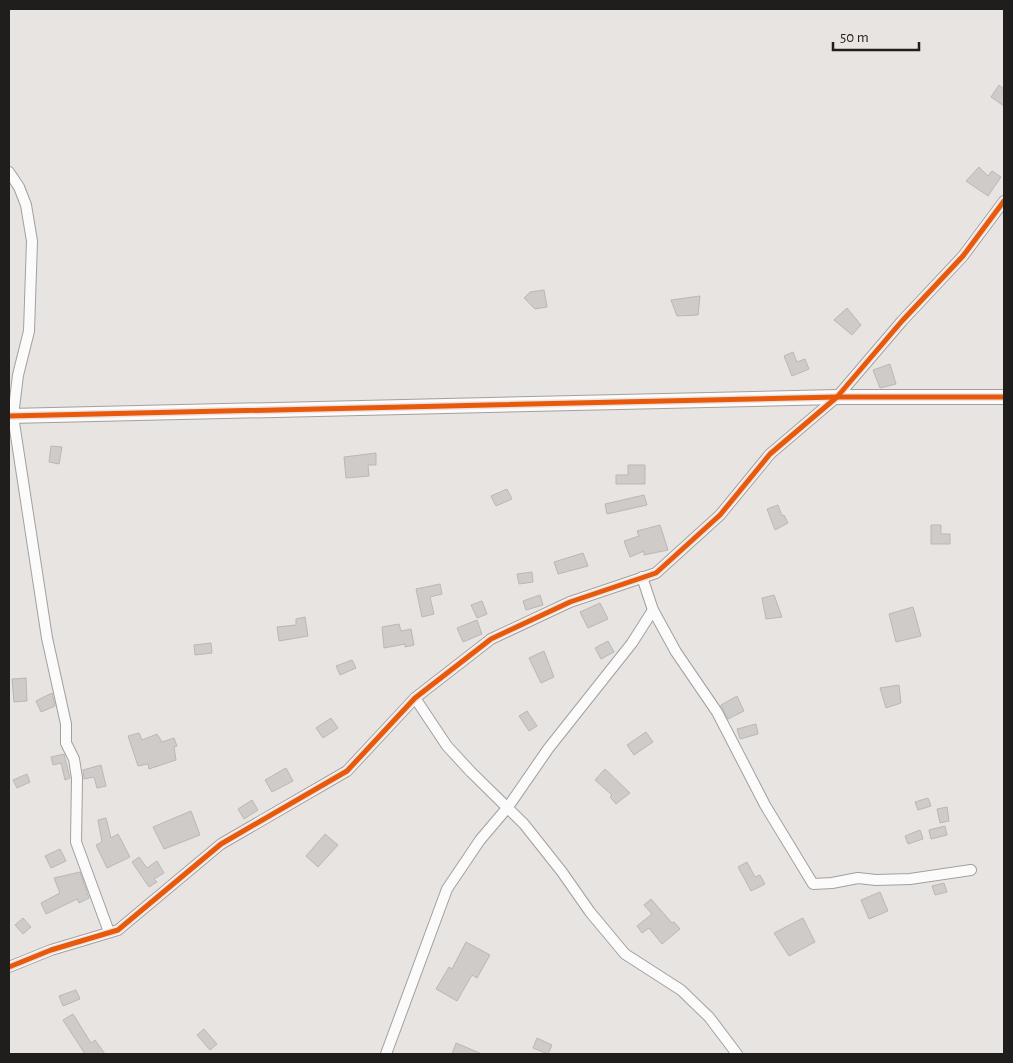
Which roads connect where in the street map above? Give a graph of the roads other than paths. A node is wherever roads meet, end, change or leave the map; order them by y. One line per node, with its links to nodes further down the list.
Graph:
1 (9, 172): 5 (street)
2 (1004, 201): 3 (street)
3 (837, 397): 4 (street); 5 (street); 6 (street)
4 (1004, 397)
5 (11, 416): 11 (street)
6 (642, 577): 7 (street); 8 (street)
7 (654, 610): 9 (street); 10 (street)
8 (415, 698): 9 (street); 11 (street)
9 (508, 807): 13 (street); 14 (street)
10 (971, 870)
11 (110, 932): 12 (street)
12 (9, 967)
13 (386, 1054)
14 (736, 1054)

